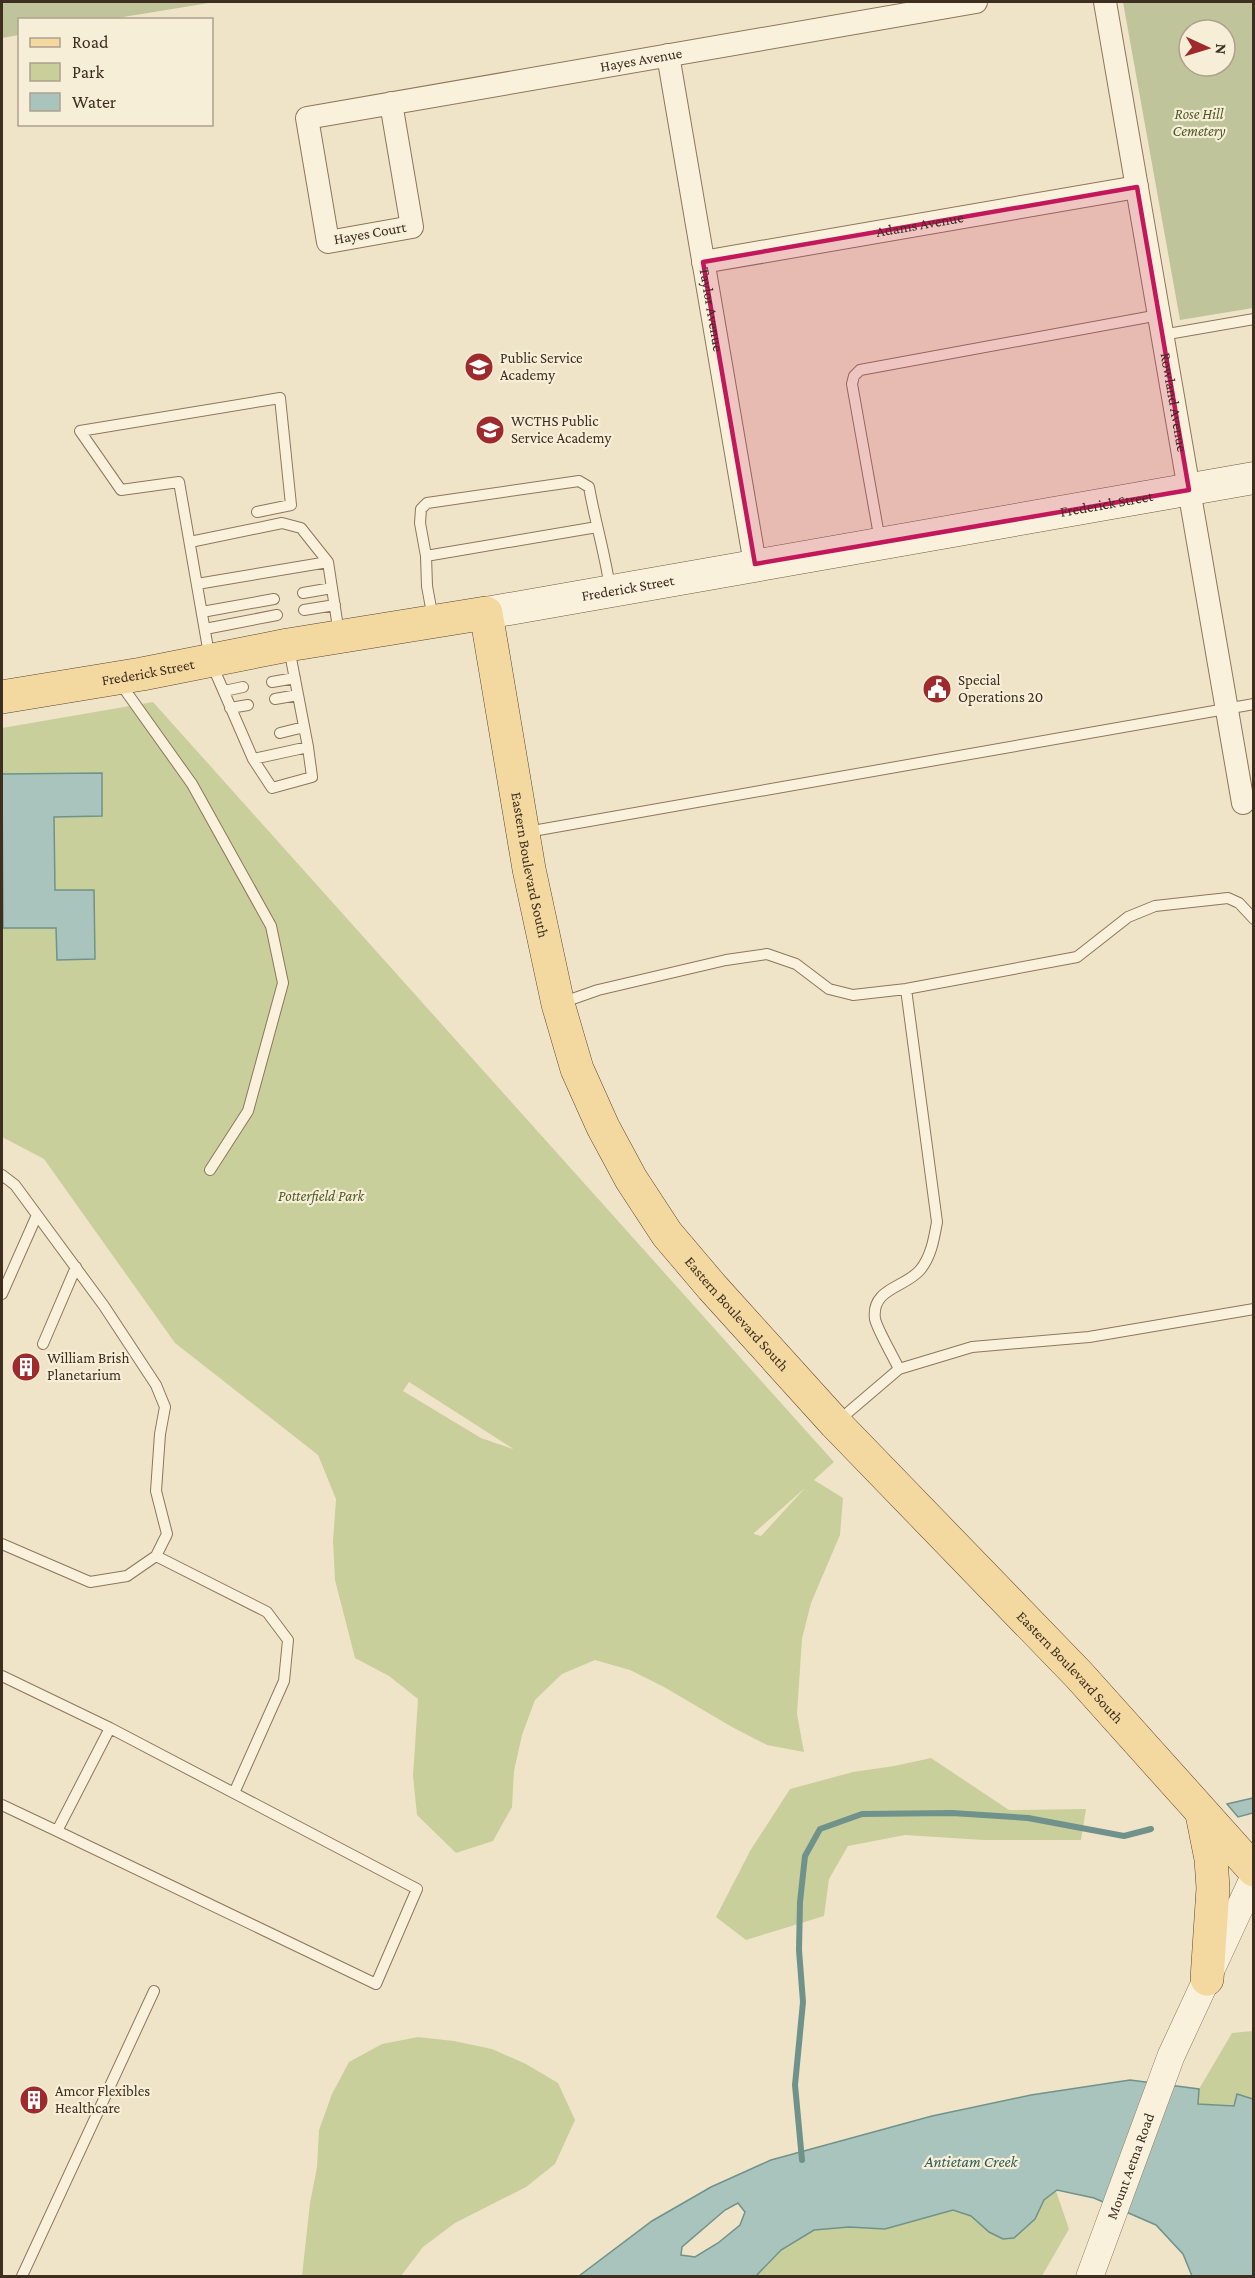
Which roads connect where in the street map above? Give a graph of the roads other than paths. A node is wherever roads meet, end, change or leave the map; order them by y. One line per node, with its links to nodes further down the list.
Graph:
1 (976, 2): 3 (street, Hayes Avenue)
2 (1105, 2): 6 (street, Rowland Avenue)
3 (668, 55): 4 (street, Hayes Avenue); 7 (street, Taylor Avenue)
4 (391, 103): 5 (street, Hayes Avenue); 5 (street, Hayes Court)
5 (307, 118)
6 (1137, 187): 7 (street, Adams Avenue); 9 (street, Rowland Avenue)
7 (703, 262): 18 (street, Taylor Avenue)
8 (1254, 319): 9 (lane)
9 (1161, 325): 11 (street, Rowland Avenue); 15 (lane)
10 (1254, 478): 11 (main road, Frederick Street)
11 (1189, 490): 15 (main road, Frederick Street); 43 (street, Rowland Avenue)
12 (257, 512): 14 (lane)
13 (597, 527): 16 (lane); 16 (lane); 21 (lane)
14 (190, 542): 17 (lane); 19 (lane)
15 (880, 543): 18 (main road, Frederick Street)
16 (426, 556): 28 (lane)
17 (328, 562): 19 (lane); 20 (lane)
18 (755, 564): 21 (main road, Frederick Street)
19 (197, 584): 26 (lane)
20 (332, 588): 22 (lane); 24 (lane)
21 (610, 591): 27 (main road, Frederick Street)
22 (303, 593)
23 (274, 599): 26 (lane)
24 (335, 605): 25 (lane); 30 (lane)
25 (304, 610)
26 (202, 612): 31 (lane)
27 (486, 613): 28 (main road, Frederick Street); 49 (main road, Eastern Boulevard South)
28 (434, 622): 30 (main road, Frederick Street)
29 (270, 633): 30 (main road, Frederick Street); 31 (main road, Frederick Street); 33 (lane)
30 (340, 637)
31 (207, 644): 32 (main road, Frederick Street); 36 (lane)
32 (116, 678): 38 (main road, Frederick Street); 53 (lane)
33 (295, 678): 34 (lane); 37 (lane)
34 (272, 682)
35 (243, 687): 36 (lane)
36 (224, 691): 42 (lane)
37 (298, 695): 39 (lane); 44 (lane)
38 (2, 697)
39 (275, 699)
40 (1254, 704): 43 (lane)
41 (248, 705): 42 (lane)
42 (230, 708): 47 (lane)
43 (1226, 709): 48 (street, Rowland Avenue); 49 (lane)
44 (304, 727): 45 (lane); 46 (lane)
45 (280, 733)
46 (308, 747): 47 (lane); 47 (lane)
47 (253, 759)
48 (1243, 803)
49 (523, 833): 52 (main road, Eastern Boulevard South)
50 (1254, 919): 51 (lane)
51 (906, 989): 52 (lane); 60 (lane)
52 (558, 1004): 61 (main road, Eastern Boulevard South)
53 (210, 1170)
54 (2, 1174): 55 (lane)
55 (37, 1215): 56 (lane); 57 (lane)
56 (76, 1267): 59 (lane); 63 (lane)
57 (2, 1294)
58 (1254, 1309): 60 (lane)
59 (43, 1344)
60 (900, 1369): 61 (lane)
61 (835, 1423): 68 (main road, Eastern Boulevard South)
62 (2, 1544): 63 (lane)
63 (156, 1556): 66 (lane)
64 (2, 1677): 65 (lane)
65 (110, 1728): 66 (lane); 69 (lane)
66 (234, 1792): 69 (lane)
67 (2, 1805): 69 (lane)
68 (1202, 1813): 70 (main road, Eastern Boulevard South); 72 (main road)
69 (57, 1831)
70 (1254, 1870)
71 (1254, 1877): 72 (street, Mount Aetna Road)
72 (1207, 1979): 75 (street, Mount Aetna Road)
73 (154, 1991): 74 (lane)
74 (22, 2277)
75 (1090, 2277)

